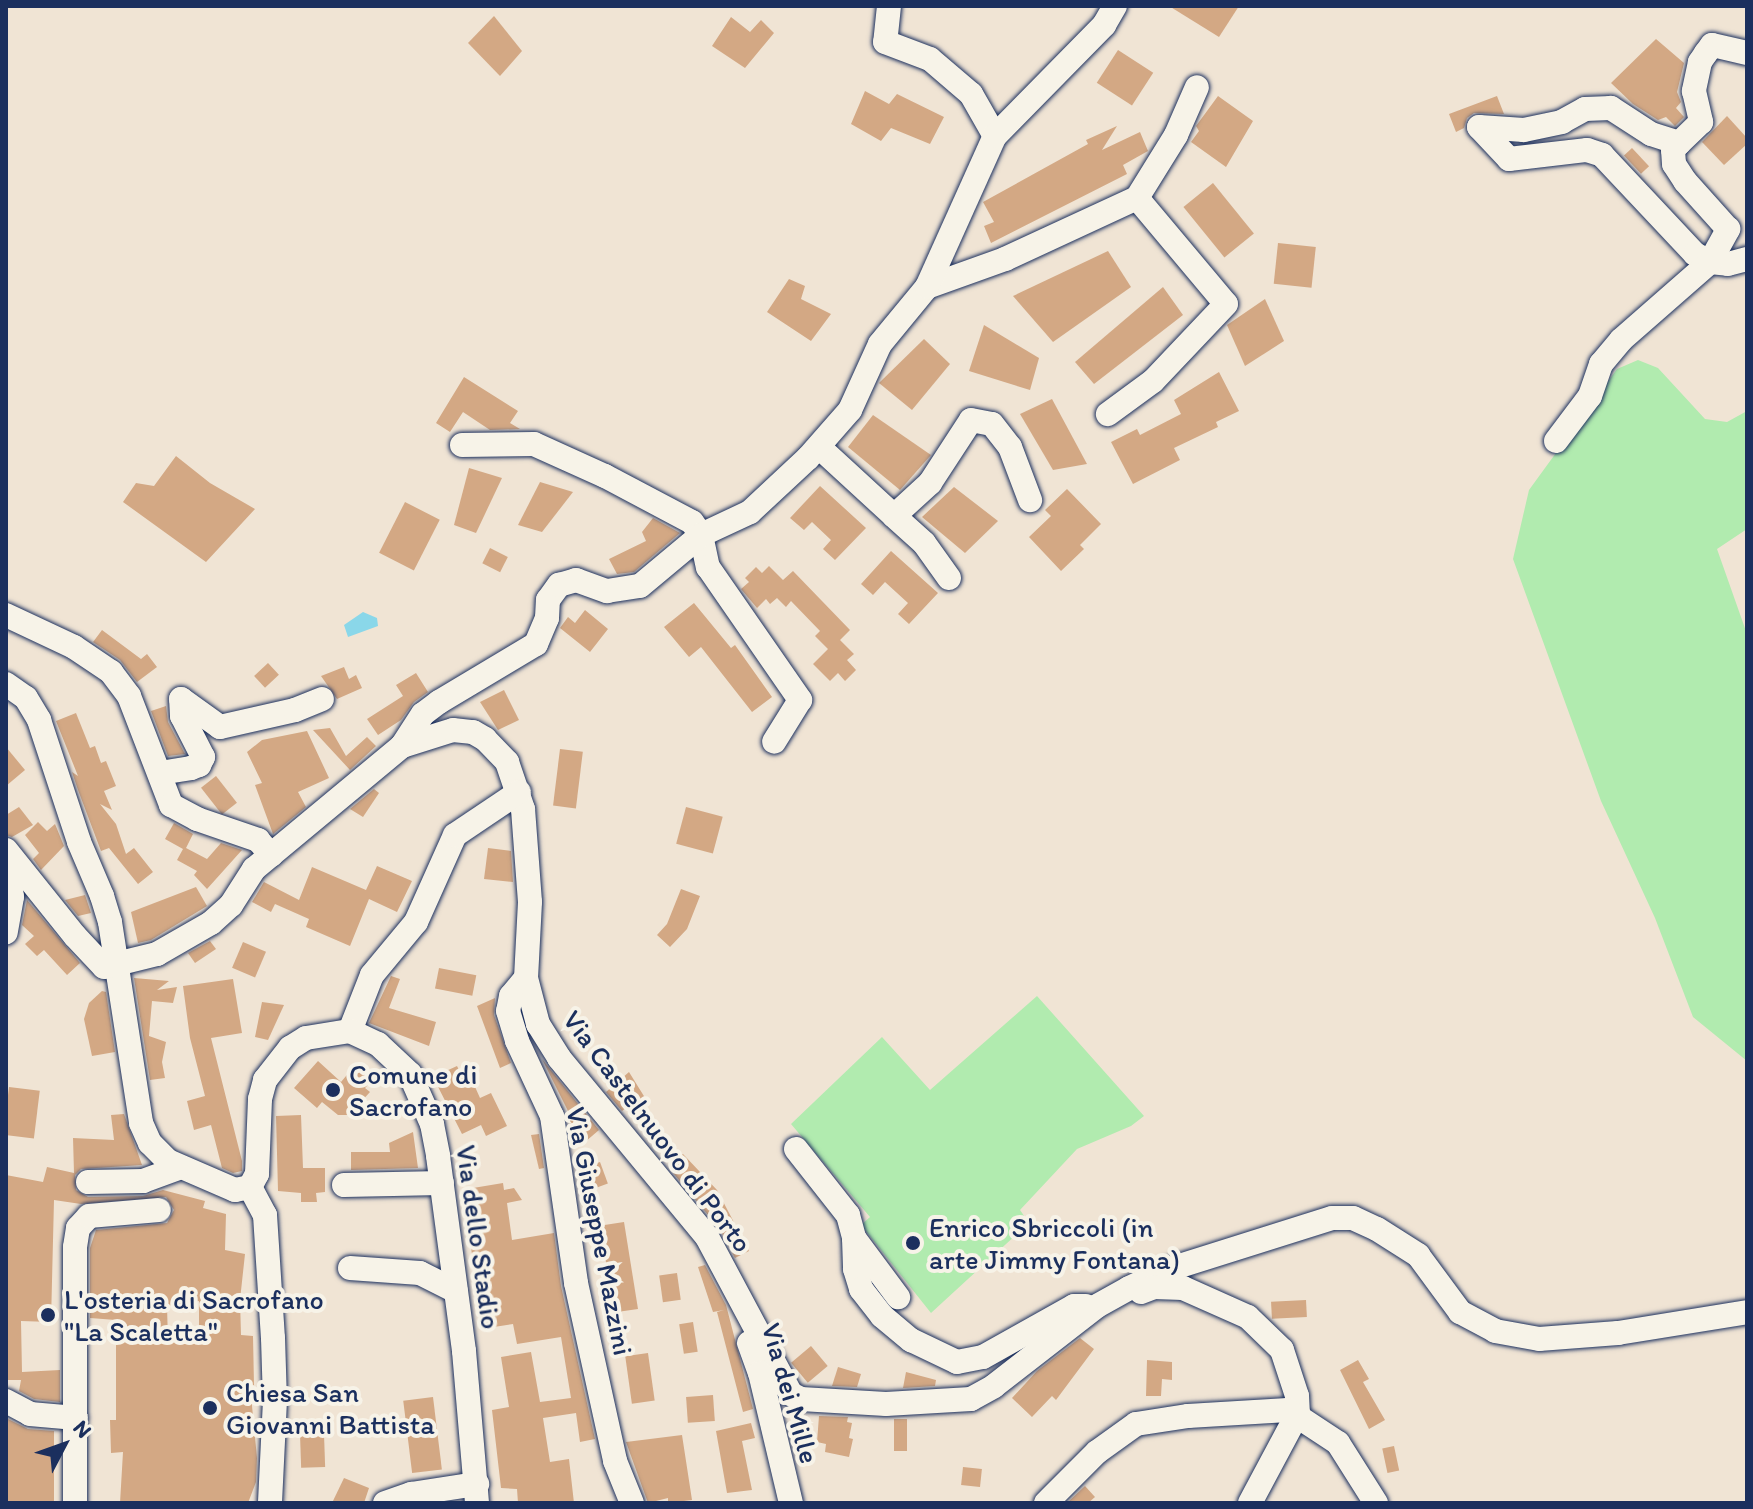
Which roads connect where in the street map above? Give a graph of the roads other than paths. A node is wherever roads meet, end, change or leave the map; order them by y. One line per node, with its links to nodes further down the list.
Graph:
1 (889, 6): 5 (street)
2 (1115, 6): 5 (street)
3 (1747, 53): 6 (street)
4 (1197, 87): 7 (street)
5 (995, 136): 10 (street)
6 (1679, 143): 9 (street); 9 (street)
7 (1137, 198): 10 (street); 11 (street)
8 (1747, 259): 9 (street)
9 (1710, 262): 12 (street)
10 (927, 287): 14 (street)
11 (1108, 414)
12 (1556, 441)
13 (462, 445): 17 (street)
14 (819, 447): 16 (street); 17 (street)
15 (1030, 500): 16 (street)
16 (894, 516): 18 (street)
17 (701, 535): 22 (street); 23 (street)
18 (949, 578)
19 (6, 615): 24 (street)
20 (6, 684): 29 (street)
21 (322, 699): 24 (street)
22 (774, 742)
23 (402, 746): 25 (street, Via Castelnuovo di Porto); 27 (street, Via Castelnuovo di Porto)
24 (160, 773): 27 (street)
25 (519, 792): 30 (street, Via Castelnuovo di Porto); 31 (street)
26 (6, 851): 28 (street); 29 (street)
27 (271, 855): 29 (street, Via Castelnuovo di Porto)
28 (6, 932)
29 (114, 964): 33 (street)
30 (526, 978): 40 (street, Via Castelnuovo di Porto); 53 (street, Via Giuseppe Mazzini)
31 (350, 1031): 35 (street, Via dello Stadio); 37 (street)
32 (796, 1149): 39 (street)
33 (181, 1167): 34 (street); 37 (street)
34 (88, 1182)
35 (442, 1183): 36 (street); 42 (street, Via dello Stadio)
36 (344, 1185)
37 (250, 1187): 51 (street)
38 (159, 1210): 48 (street)
39 (854, 1238): 43 (street); 44 (street)
40 (722, 1259): 44 (street, Via Castelnuovo di Porto); 54 (street, Via dei Mille)
41 (350, 1268): 42 (street)
42 (456, 1291): 49 (street, Via dello Stadio)
43 (898, 1297)
44 (1097, 1306): 45 (street, Via Castelnuovo di Porto); 47 (street)
45 (1747, 1312)
46 (6, 1401): 48 (street)
47 (1298, 1413): 55 (street); 56 (street); 57 (street)
48 (76, 1418): 50 (street)
49 (477, 1494): 52 (street)
50 (75, 1503)
51 (270, 1503)
52 (385, 1503)
53 (632, 1503)
54 (791, 1503)
55 (1046, 1503)
56 (1250, 1503)
57 (1376, 1503)

